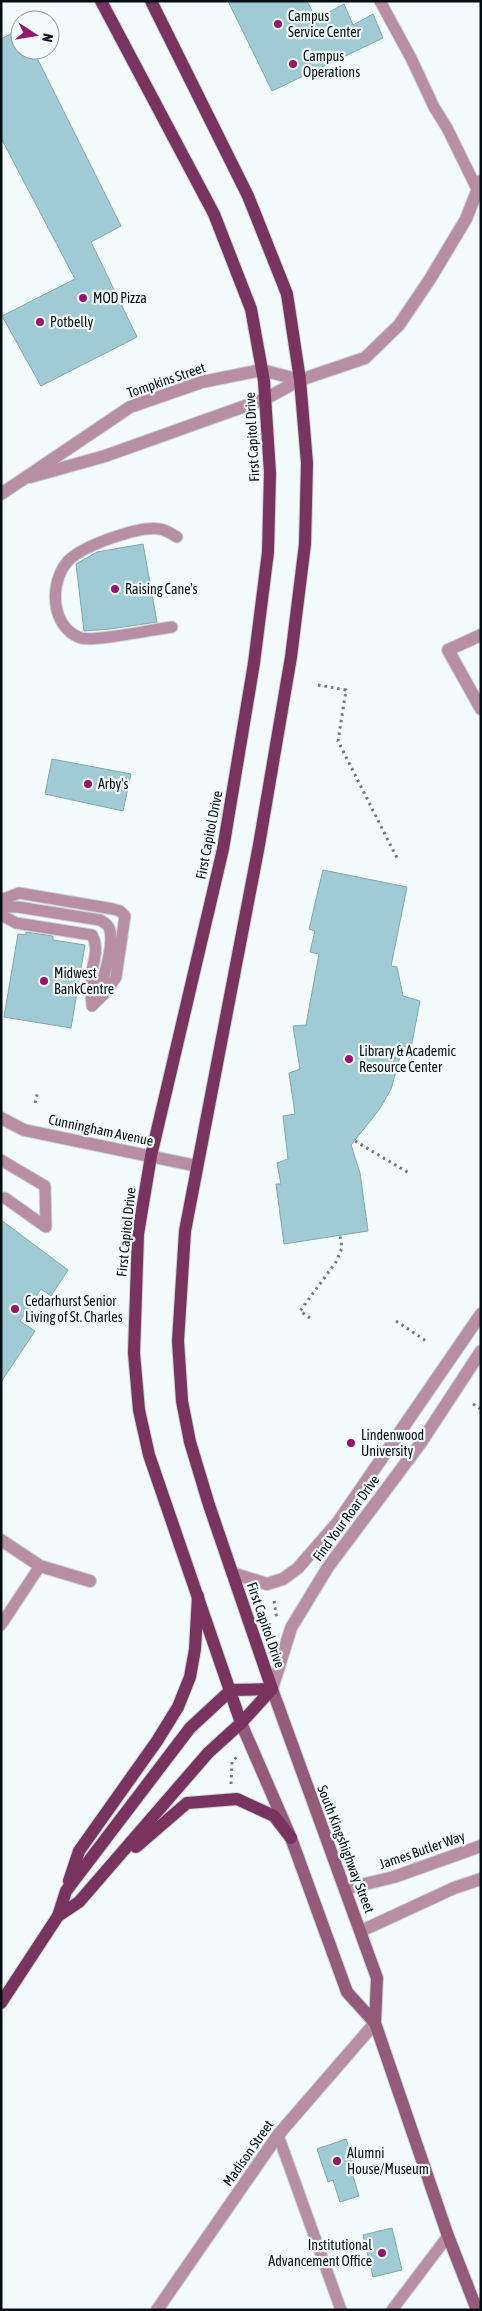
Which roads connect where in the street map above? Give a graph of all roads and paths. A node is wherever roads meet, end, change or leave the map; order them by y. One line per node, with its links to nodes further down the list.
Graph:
1 (101, 1): 5 (main road, First Capitol Drive)
2 (151, 1): 6 (main road, First Capitol Drive)
3 (380, 1): 4 (lane)
4 (479, 186): 6 (street, Tompkins Street)
5 (262, 370): 6 (street, Tompkins Street); 7 (main road, First Capitol Drive); 8 (street, Tompkins Street)
6 (300, 380): 7 (street, Tompkins Street); 26 (main road, First Capitol Drive)
7 (265, 399): 8 (street, Tompkins Street); 24 (main road, First Capitol Drive)
8 (30, 477): 9 (street, Tompkins Street)
9 (1, 494)
10 (177, 537): 11 (lane)
11 (172, 627)
12 (481, 635): 14 (street)
13 (318, 685): 15 (path)
14 (481, 709)
15 (398, 860)
16 (1, 900): 19 (lane)
17 (1, 907): 19 (lane)
18 (1, 915): 19 (lane)
19 (92, 1006)
20 (38, 1091): 21 (path)
21 (34, 1103)
22 (1, 1118): 24 (street, Cunningham Avenue)
23 (355, 1141): 27 (path)
24 (151, 1156): 26 (street, Cunningham Avenue); 41 (main road, First Capitol Drive)
25 (1, 1160): 28 (lane)
26 (197, 1166): 39 (main road, First Capitol Drive)
27 (409, 1173)
28 (6, 1198)
29 (340, 1236): 31 (path)
30 (481, 1314): 39 (street, Find Your Roar Drive)
31 (310, 1318)
32 (396, 1322): 33 (path)
33 (426, 1340)
34 (481, 1351): 45 (street, Find Your Roar Drive)
35 (473, 1404): 36 (path)
36 (481, 1409)
37 (1, 1540): 38 (street)
38 (40, 1566): 40 (street); 44 (lane)
39 (232, 1573): 45 (main road, First Capitol Drive)
40 (90, 1581)
41 (198, 1594): 46 (main road, First Capitol Drive); 55 (main road)
42 (274, 1601): 43 (path)
43 (278, 1622)
44 (1, 1625)
45 (272, 1689): 46 (main road, First Capitol Drive); 47 (main road, First Capitol Drive); 54 (main road, South Kingshighway Street)
46 (231, 1690): 47 (main road, First Capitol Drive); 55 (main road, First Capitol Drive)
47 (241, 1723): 50 (main road, South Kingshighway Street); 52 (main road, First Capitol Drive)
48 (237, 1756): 49 (path)
49 (231, 1784)
50 (291, 1838): 52 (main road); 59 (main road, South Kingshighway Street)
51 (481, 1846): 54 (street, James Butler Way)
52 (105, 1872): 56 (main road, First Capitol Drive)
53 (481, 1879): 57 (street)
54 (345, 1890): 57 (main road, South Kingshighway Street)
55 (66, 1891): 56 (main road, First Capitol Drive)
56 (58, 1916): 58 (main road, First Capitol Drive)
57 (361, 1931): 59 (main road, South Kingshighway Street)
58 (1, 2002)
59 (375, 2023): 60 (street, Madison Street); 61 (main road, South Kingshighway Street)
60 (278, 2135): 62 (street, Madison Street); 63 (lane)
61 (448, 2236): 64 (lane); 65 (main road, South Kingshighway Street)
62 (158, 2310)
63 (341, 2310)
64 (392, 2310)
65 (477, 2310)

